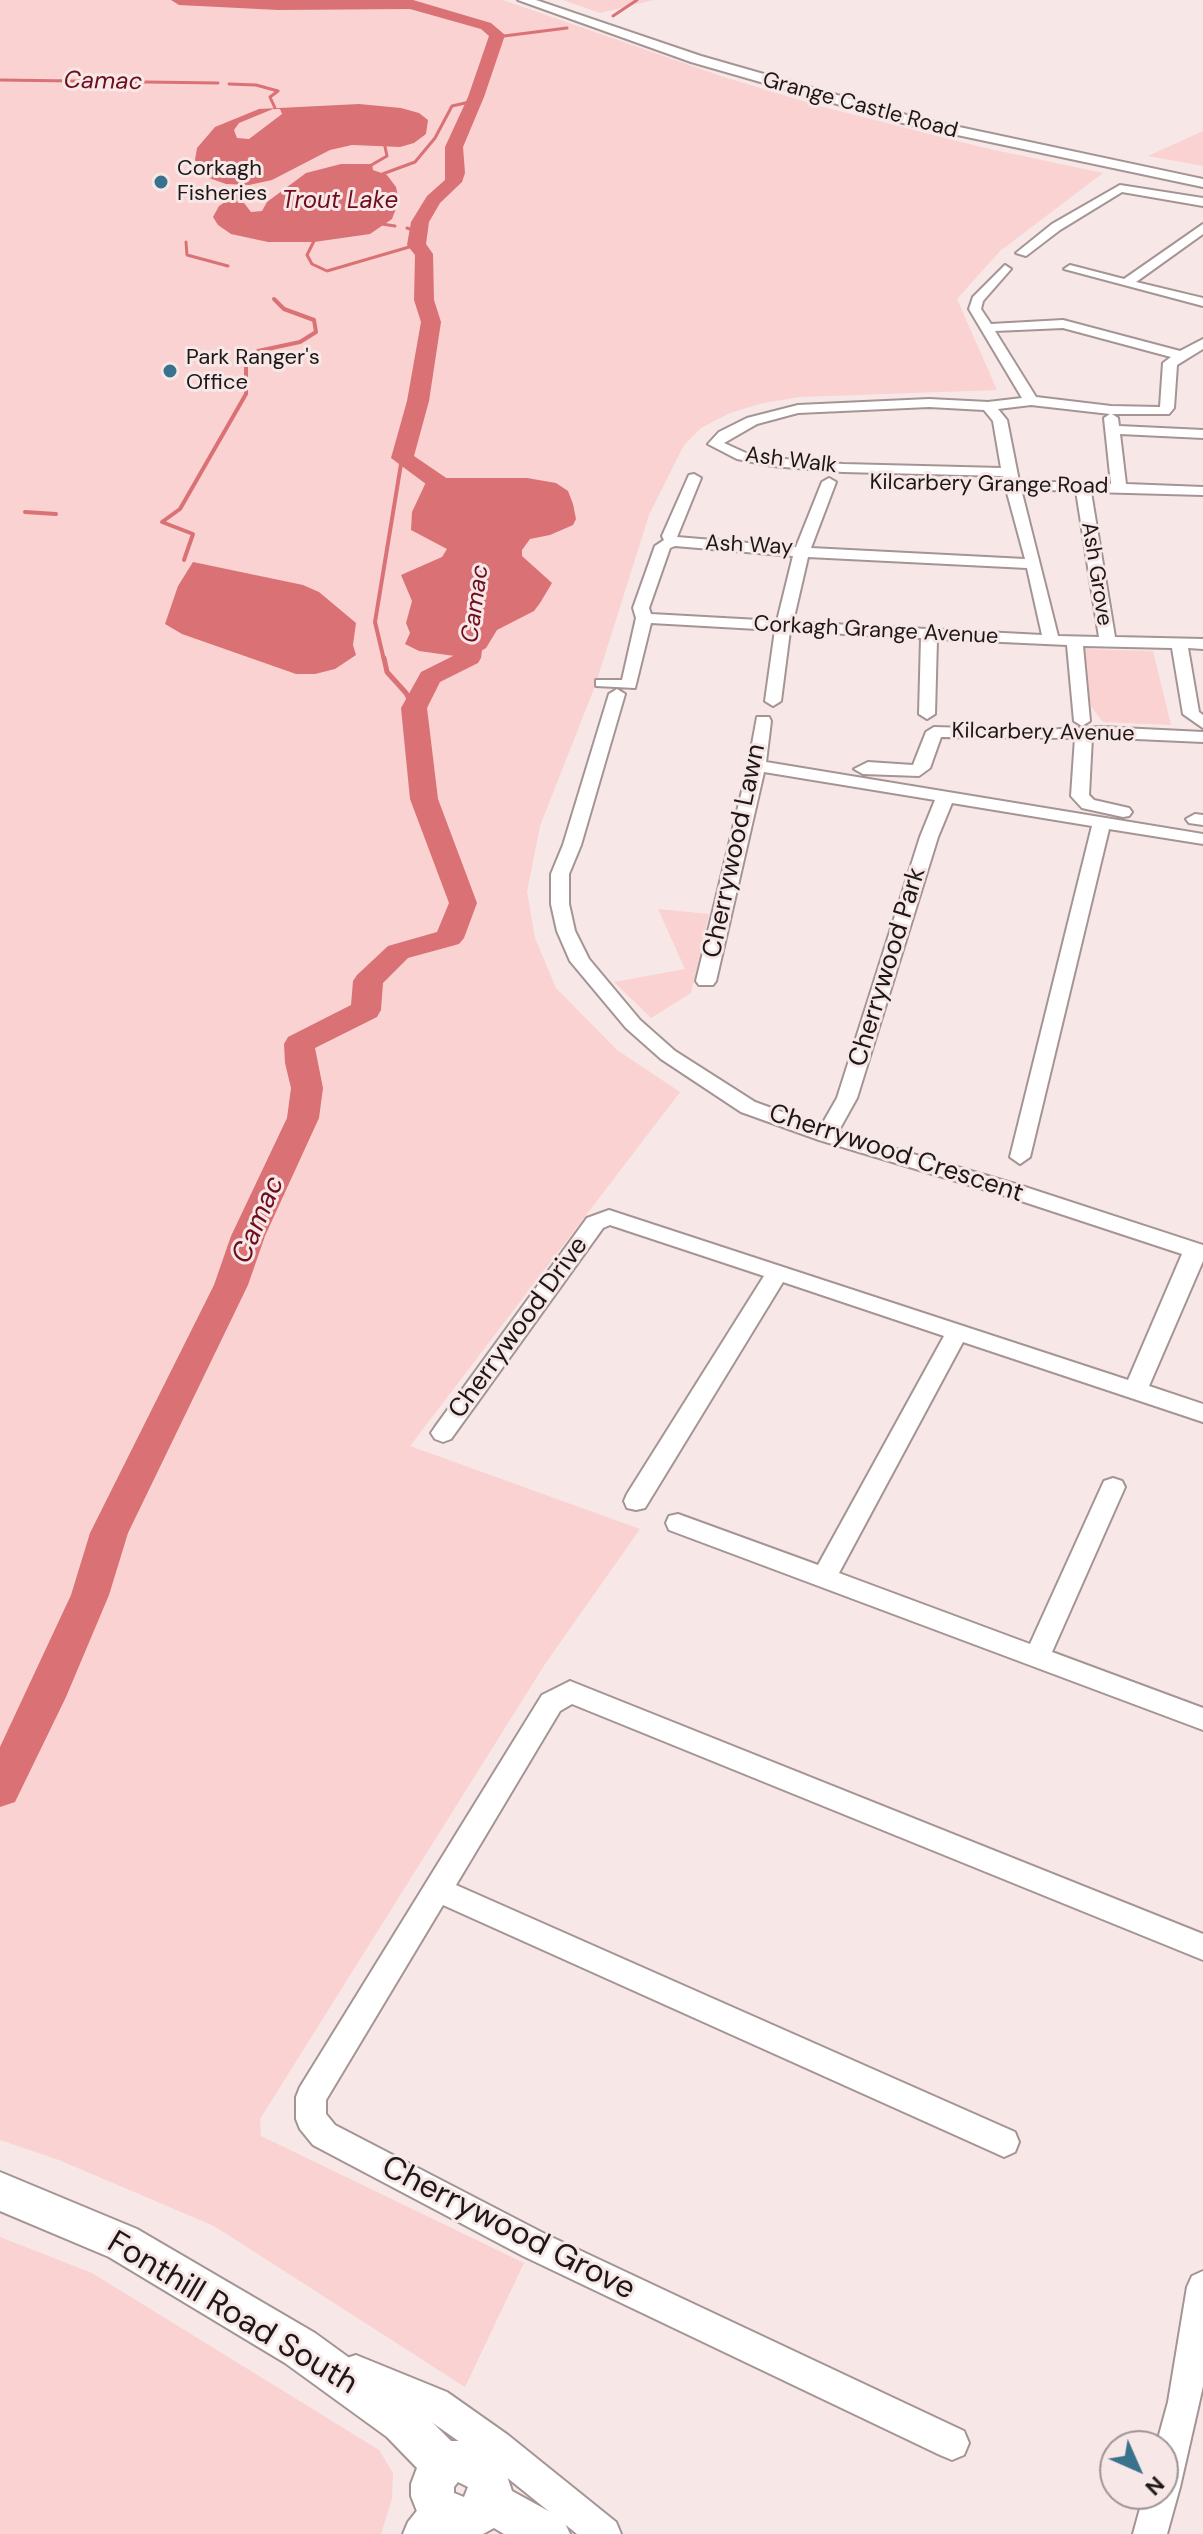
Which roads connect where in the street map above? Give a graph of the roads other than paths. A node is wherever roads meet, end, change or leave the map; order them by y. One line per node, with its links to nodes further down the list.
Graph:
1 (524, 0): 3 (main road, Grange Castle Road)
2 (543, 0): 3 (main road, Grange Castle Road)
3 (1203, 180)
4 (1203, 202): 8 (street)
5 (1203, 228): 6 (street)
6 (1184, 242): 7 (street); 11 (street)
7 (1203, 246)
8 (1023, 247)
9 (1070, 269): 11 (street)
10 (997, 272): 13 (street)
11 (1128, 282): 12 (street)
12 (1203, 302)
13 (987, 328): 15 (street); 16 (street)
14 (1203, 343): 15 (street)
15 (1182, 356): 18 (street)
16 (1031, 401): 17 (street); 18 (street)
17 (988, 406): 23 (street); 23 (street, Ash Walk)
18 (1111, 410): 19 (street)
19 (1113, 430): 20 (street); 26 (street)
20 (1203, 434)
21 (776, 475): 24 (street, Kilcarbery Grange Road)
22 (694, 478): 28 (street, Ash Way)
23 (1011, 478): 24 (street, Kilcarbery Grange Road); 25 (street, Kilcarbery Grange Road); 30 (street)
24 (829, 482): 29 (street, Ash Way)
25 (1083, 487): 26 (street, Kilcarbery Grange Road); 36 (street, Ash Grove)
26 (1119, 488): 27 (street, Kilcarbery Grange Road)
27 (1203, 491)
28 (672, 541): 29 (street, Ash Way); 31 (street, Ash Way)
29 (802, 552): 30 (street); 32 (street)
30 (1034, 564): 34 (street)
31 (644, 618): 32 (street, Corkagh Grange Avenue); 52 (street, Cherrywood Crescent)
32 (784, 627): 33 (street, Corkagh Grange Avenue); 39 (street)
33 (929, 634): 34 (street, Corkagh Grange Avenue); 40 (street)
34 (1051, 640): 35 (street, Corkagh Grange Avenue)
35 (1075, 641): 36 (street, Corkagh Grange Avenue); 43 (street)
36 (1108, 641): 37 (street, Corkagh Grange Avenue)
37 (1179, 643): 38 (street, Corkagh Grange Avenue); 42 (street)
38 (1203, 644)
39 (773, 701)
40 (927, 714)
41 (763, 721): 45 (street, Cherrywood Lawn)
42 (1203, 723)
43 (1083, 727): 44 (street, Kilcarbery Avenue); 46 (street, Kilcarbery Avenue); 48 (street)
44 (1203, 737)
45 (757, 766): 47 (street); 51 (street, Cherrywood Lawn)
46 (863, 769)
47 (946, 796): 49 (street); 52 (street, Cherrywood Park)
48 (1130, 813)
49 (1101, 824): 50 (street); 53 (street)
50 (1203, 839)
51 (706, 981)
52 (826, 1135): 54 (street, Cherrywood Crescent)
53 (1020, 1157)
54 (1199, 1251): 57 (street)
55 (778, 1272): 56 (street, Cherrywood Drive); 59 (street, Cherrywood Drive); 61 (street)
56 (958, 1331): 57 (street, Cherrywood Drive); 63 (street)
57 (1136, 1389): 58 (street, Cherrywood Drive)
58 (1203, 1413)
59 (443, 1433)
60 (1113, 1487): 64 (street)
61 (636, 1501)
62 (678, 1523): 63 (street)
63 (824, 1578): 64 (street)
64 (1037, 1656): 65 (street)
65 (1203, 1719)
66 (436, 1889): 67 (street, Cherrywood Grove); 68 (street); 73 (street, Cherrywood Grove)
67 (1203, 1947)
68 (1004, 2142)
69 (0, 2191): 71 (main road, Fonthill Road South)
70 (1203, 2287): 72 (street)
71 (300, 2348): 74 (main road, Fonthill Road South); 79 (street)
72 (1177, 2430)
73 (952, 2443)
74 (445, 2466): 75 (main road); 77 (main road)
75 (487, 2501): 77 (main road); 78 (main road)
76 (1157, 2510): 80 (street)
77 (430, 2522)
78 (548, 2534)
79 (604, 2534)
80 (1150, 2534)

